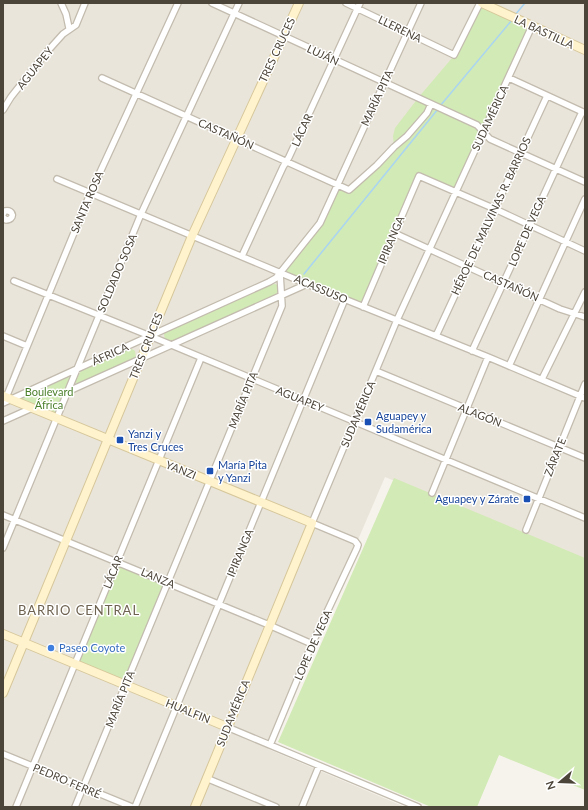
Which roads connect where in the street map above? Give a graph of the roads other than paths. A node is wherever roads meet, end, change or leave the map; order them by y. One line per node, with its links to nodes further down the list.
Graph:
1 (61, 3): 13 (street)
2 (85, 3): 13 (street, AGUAPEY)
3 (178, 3): 21 (street, SANTA ROSA)
4 (212, 3): 11 (street, LUJÁN)
5 (239, 3): 11 (street, SOLDADO SOSA)
6 (299, 3): 15 (street, TRES CRUCES)
7 (346, 3): 10 (street, LLERENA)
8 (421, 3): 14 (street, MARÍA PITA)
9 (481, 3): 12 (street, LA BASTILLA); 14 (street, LLERENA)
10 (359, 6): 14 (street, LLERENA); 17 (street, LÁCAR)
11 (234, 14): 15 (street, LUJÁN); 26 (street, SOLDADO SOSA)
12 (532, 26): 16 (street, LA BASTILLA); 19 (street, SUDAMÉRICA)
13 (69, 28): 24 (street, AGUAPEY)
14 (408, 32): 20 (street, MARÍA PITA)
15 (284, 36): 17 (street, LUJÁN); 28 (street, TRES CRUCES)
16 (585, 50)
17 (334, 60): 20 (street, LUJÁN); 30 (street, LÁCAR)
18 (102, 78): 21 (street, CASTAÑÓN)
19 (509, 78): 22 (street); 27 (street, SUDAMÉRICA)
20 (384, 82): 23 (street, LUJÁN); 34 (street, MARÍA PITA)
21 (135, 93): 26 (street, CASTAÑÓN); 36 (street, SANTA ROSA)
22 (547, 96): 25 (street); 29 (street, HÉROE DE MALVINAS R. BARRIOS)
23 (433, 105): 27 (street, LUJÁN); 34 (street, CASTAÑÓN)
24 (3, 110)
25 (584, 112): 31 (street, LOPE DE VEGA)
26 (187, 116): 28 (street, CASTAÑÓN); 40 (street, SOLDADO SOSA)
27 (484, 132): 29 (street); 35 (street, SUDAMÉRICA)
28 (236, 138): 30 (street, CASTAÑÓN); 44 (street, TRES CRUCES)
29 (520, 153): 31 (street); 38 (street, HÉROE DE MALVINAS R. BARRIOS)
30 (287, 162): 34 (street, CASTAÑÓN); 48 (street, LÁCAR)
31 (556, 169): 33 (street); 42 (street, LOPE DE VEGA)
32 (57, 179): 36 (street, ACASSUSO)
33 (585, 182)
34 (337, 184): 50 (street, MARÍA PITA)
35 (456, 192): 38 (street); 43 (street, IPIRANGA); 46 (street, SUDAMÉRICA)
36 (90, 194): 40 (street, ACASSUSO); 56 (street, SANTA ROSA)
37 (585, 199): 45 (street)
38 (495, 209): 42 (street); 49 (street, HÉROE DE MALVINAS R. BARRIOS)
39 (3, 214): 41 (street)
40 (141, 214): 44 (street, ACASSUSO); 61 (street, SOLDADO SOSA)
41 (3, 217)
42 (530, 225): 45 (street); 52 (street, LOPE DE VEGA)
43 (394, 233): 46 (street, CASTAÑÓN); 59 (street, IPIRANGA)
44 (192, 236): 48 (street, ACASSUSO); 65 (street, TRES CRUCES)
45 (565, 242): 47 (street); 58 (street)
46 (429, 250): 49 (street, CASTAÑÓN); 63 (street, SUDAMÉRICA)
47 (585, 251)
48 (242, 256): 50 (street, ACASSUSO)
49 (468, 267): 52 (street, CASTAÑÓN); 66 (street, HÉROE DE MALVINAS R. BARRIOS)
50 (280, 272): 53 (street, ACASSUSO); 55 (street, MARÍA PITA); 65 (street, ÁFRICA)
51 (14, 281): 56 (street, AGUAPEY)
52 (504, 283): 58 (street, CASTAÑÓN); 69 (street, LOPE DE VEGA)
53 (307, 284): 55 (street, ÁFRICA); 57 (street, ACASSUSO)
54 (585, 292): 60 (street)
55 (282, 294): 67 (street, ÁFRICA); 76 (street, MARÍA PITA)
56 (48, 295): 61 (street, AGUAPEY); 68 (street, SANTA ROSA)
57 (345, 299): 59 (street, ACASSUSO); 82 (street, IPIRANGA)
58 (539, 299): 60 (street, CASTAÑÓN); 73 (street)
59 (363, 307): 63 (street, ACASSUSO)
60 (575, 313): 62 (street, CASTAÑÓN); 77 (street)
61 (99, 316): 65 (street, AGUAPEY); 74 (street, SOLDADO SOSA)
62 (585, 317)
63 (397, 320): 66 (street, ACASSUSO); 75 (street, SUDAMÉRICA)
64 (3, 336): 68 (street)
65 (150, 336): 67 (street, AGUAPEY); 72 (street, TRES CRUCES); 74 (street, ÁFRICA)
66 (436, 336): 69 (street, ACASSUSO)
67 (171, 345): 71 (street, AGUAPEY); 72 (street, ÁFRICA)
68 (27, 346): 81 (street, SANTA ROSA)
69 (472, 351): 70 (street, ACASSUSO)
70 (488, 357): 73 (street, ACASSUSO); 84 (street)
71 (200, 358): 76 (street, AGUAPEY); 91 (street, LÁCAR)
72 (141, 359): 79 (street, ÁFRICA); 88 (street, TRES CRUCES)
73 (509, 366): 77 (street, ACASSUSO)
74 (79, 368): 79 (street, SOLDADO SOSA); 81 (street, ÁFRICA)
75 (376, 371): 84 (street, ALAGÓN); 87 (street, SUDAMÉRICA)
76 (252, 379): 82 (street, AGUAPEY); 93 (street, MARÍA PITA)
77 (542, 379): 80 (street, ACASSUSO)
78 (585, 384): 80 (street, ZÁRATE)
79 (69, 391): 85 (street, SOLDADO SOSA)
80 (582, 397): 89 (street, ZÁRATE)
81 (5, 400): 83 (street, YANZI)
82 (302, 400): 87 (street, AGUAPEY); 96 (street, IPIRANGA)
83 (32, 408): 85 (street, YANZI); 86 (street)
84 (466, 409): 89 (street, ALAGÓN); 92 (street)
85 (57, 418): 88 (street, YANZI); 99 (street, SOLDADO SOSA)
86 (3, 420)
87 (354, 422): 92 (street, AGUAPEY); 100 (street, SUDAMÉRICA)
88 (108, 440): 91 (street, YANZI); 102 (street, TRES CRUCES)
89 (559, 447): 90 (street, ALAGÓN); 95 (street, ZÁRATE)
90 (585, 458)
91 (158, 460): 93 (street, YANZI); 105 (street, LÁCAR)
92 (446, 460): 94 (street); 95 (street, AGUAPEY)
93 (210, 481): 96 (street, YANZI); 106 (street, MARÍA PITA)
94 (432, 493)
95 (538, 498): 98 (street, AGUAPEY); 101 (street, ZÁRATE)
96 (261, 502): 100 (street, YANZI); 107 (street, IPIRANGA)
97 (3, 515): 99 (street, LANZA)
98 (585, 518)
99 (14, 519): 102 (street, LANZA); 104 (street, SOLDADO SOSA)
100 (312, 523): 103 (street, YANZI); 108 (street, SUDAMÉRICA)
101 (526, 530)
102 (66, 541): 105 (street, LANZA); 110 (street, TRES CRUCES)
103 (358, 545): 111 (street, LOPE DE VEGA)
104 (3, 548)
105 (117, 561): 106 (street, LANZA); 112 (street, LÁCAR)
106 (168, 582): 107 (street, LANZA); 113 (street, MARÍA PITA)
107 (219, 604): 108 (street, LANZA); 115 (street, IPIRANGA)
108 (269, 624): 111 (street, LANZA); 116 (street, SUDAMÉRICA)
109 (3, 634): 110 (street, HUALFIN)
110 (24, 643): 112 (street, HUALFIN); 114 (street, TRES CRUCES)
111 (312, 644): 117 (street, LOPE DE VEGA)
112 (74, 663): 113 (street, HUALFIN); 119 (street, LÁCAR)
113 (126, 685): 115 (street, HUALFIN); 122 (street, MARÍA PITA)
114 (3, 693)
115 (176, 706): 116 (street, HUALFIN); 126 (street, IPIRANGA)
116 (227, 727): 117 (street, HUALFIN); 121 (street, SUDAMÉRICA)
117 (270, 745): 120 (street, HUALFIN)
118 (3, 754): 119 (street, PEDRO FERRÉ)
119 (32, 766): 122 (street, PEDRO FERRÉ); 124 (street, LÁCAR)
120 (319, 766): 123 (street, HUALFIN); 129 (street)
121 (206, 778): 127 (street, SUDAMÉRICA); 128 (street)
122 (83, 788): 125 (street, MARÍA PITA); 126 (street, PEDRO FERRÉ)
123 (410, 806): 130 (street, HUALFIN)
124 (16, 807)
125 (75, 807)
126 (133, 807)
127 (194, 807)
128 (276, 807)
129 (302, 807)
130 (418, 807)

